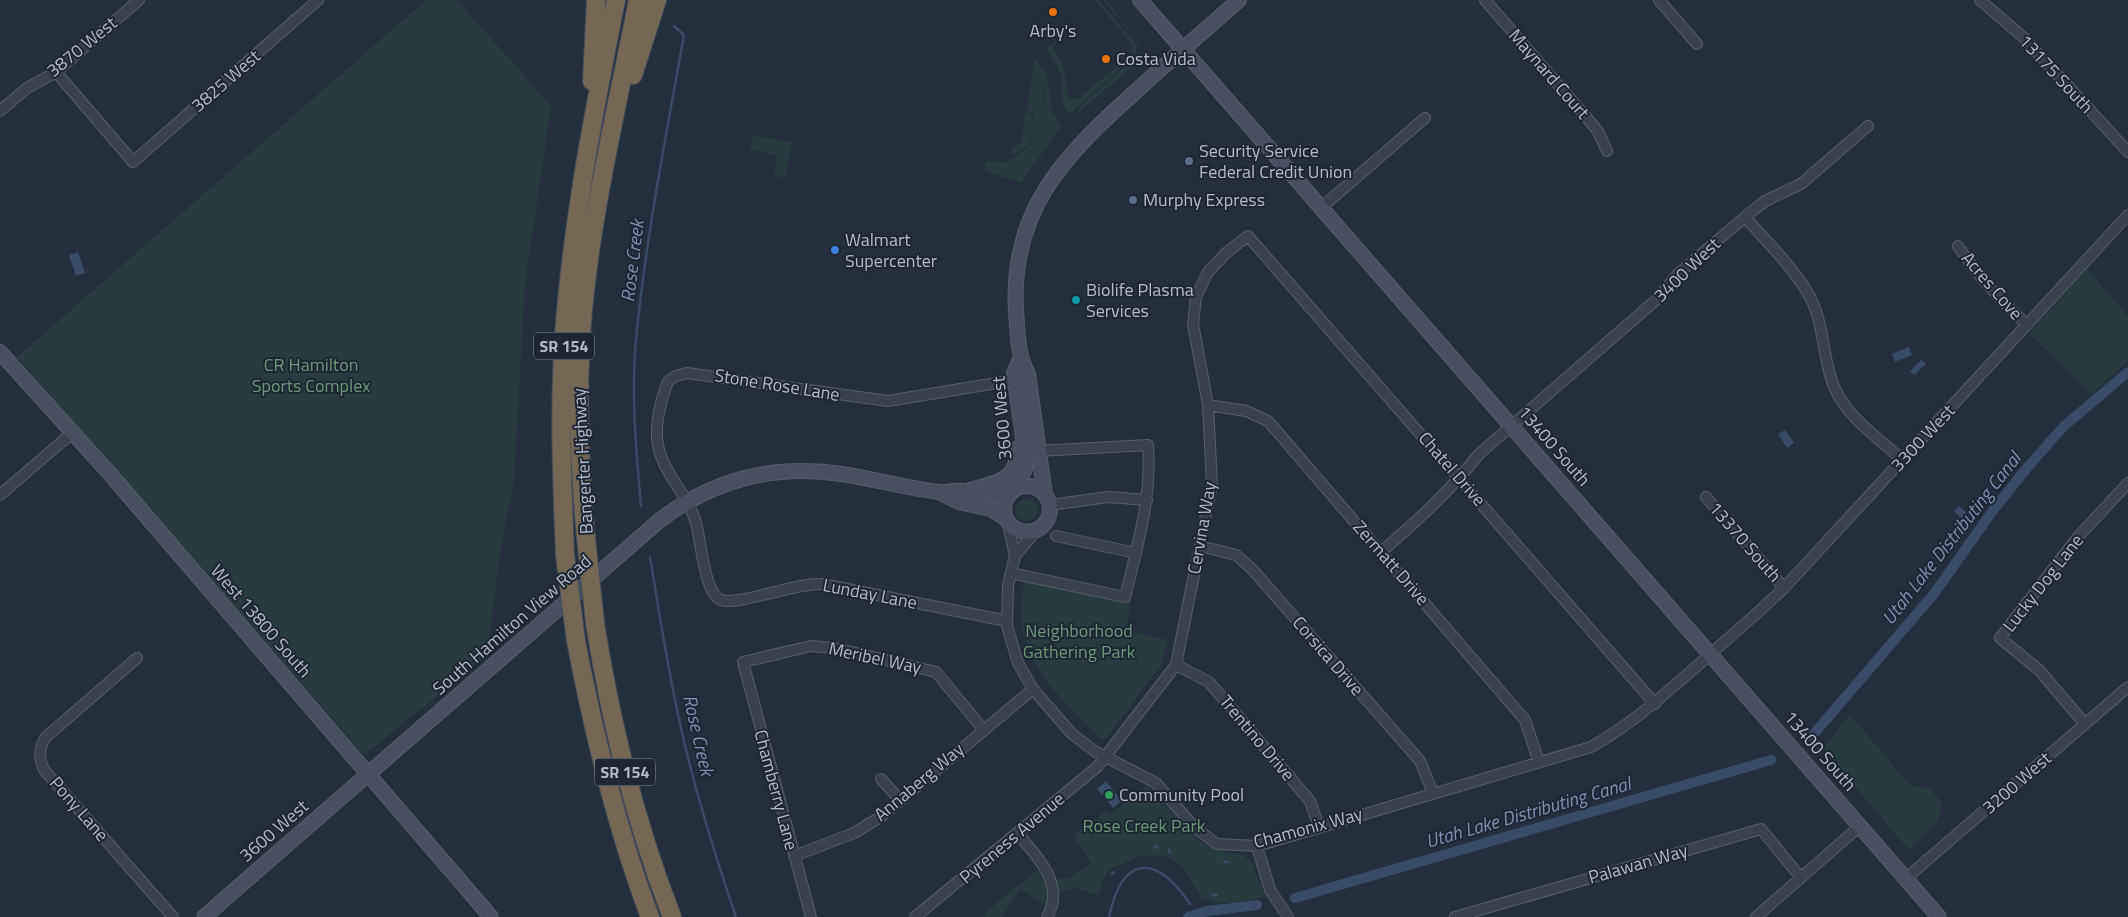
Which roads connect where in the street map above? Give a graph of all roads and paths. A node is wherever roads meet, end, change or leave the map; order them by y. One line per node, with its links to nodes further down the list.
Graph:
1 (139, 0): 14 (street, 3870 West)
2 (318, 0): 14 (street, 3825 West)
3 (596, 0): 18 (highway)
4 (616, 0): 18 (highway, Bangerter Highway / SR 154)
5 (638, 0): 21 (highway, Bangerter Highway / SR 154)
6 (657, 0): 21 (highway)
7 (1140, 0): 13 (street, 13400 South)
8 (1239, 0): 13 (street)
9 (1486, 0): 19 (street, Maynard Court)
10 (1659, 0): 12 (street)
11 (1980, 0): 20 (street, 13175 South)
12 (1697, 44)
13 (1182, 49): 22 (street, 13400 South); 29 (street)
14 (56, 72): 15 (street, 3870 West)
15 (0, 111)
16 (1424, 118): 22 (street)
17 (1868, 126): 24 (street, 3400 West)
18 (589, 138): 82 (highway, Bangerter Highway / SR 154, bridge)
19 (1607, 151)
20 (2128, 152)
21 (598, 193): 83 (highway, Bangerter Highway / SR 154, bridge)
22 (1322, 207): 33 (street, 13400 South)
23 (2128, 215): 27 (street, 3300 West)
24 (1745, 217): 33 (street, 3400 West); 36 (street)
25 (1248, 236): 31 (street, Cervina Way); 37 (street, Chatel Drive)
26 (1958, 246): 27 (street, Acres Cove)
27 (2027, 325): 36 (street, 3300 West)
28 (0, 352): 34 (street, West 13800 South)
29 (1020, 359): 30 (street, 3600 West); 35 (street, 3600 West)
30 (1015, 380): 32 (street, 3600 West); 46 (street, Stone Rose Lane)
31 (1208, 406): 50 (street, Cervina Way); 51 (street, Zermatt Drive)
32 (1017, 407): 39 (street); 41 (street, 3600 West)
33 (1511, 424): 37 (street, 3400 West); 57 (street, 13400 South)
34 (72, 433): 42 (street); 68 (street, West 13800 South)
35 (1038, 451): 44 (street, 3600 West); 45 (street)
36 (1902, 460): 55 (street, 3300 West)
37 (1460, 478): 51 (street, 3400 West); 63 (street, Chatel Drive)
38 (2128, 483): 64 (street, Lucky Dog Lane)
39 (964, 491): 40 (street, South Hamilton View Road); 41 (street, South Hamilton View Road)
40 (940, 492): 46 (street, South Hamilton View Road); 47 (street, South Hamilton View Road)
41 (1011, 492): 44 (street); 47 (street)
42 (0, 496)
43 (1706, 497): 55 (street, 13370 South)
44 (1047, 500): 45 (street); 48 (street)
45 (1147, 500): 52 (street)
46 (686, 502): 56 (street, Lunday Lane); 68 (street, South Hamilton View Road)
47 (1007, 521): 48 (street); 53 (street, Chamonix Way)
48 (1035, 532): 53 (street, Chamonix Way)
49 (1056, 536): 52 (street)
50 (1200, 546): 60 (street, Cervina Way); 70 (street, Corsica Drive)
51 (1382, 552): 67 (street, Zermatt Drive)
52 (1136, 553): 54 (street)
53 (1015, 556): 54 (street, Chamonix Way)
54 (1011, 573): 56 (street, Chamonix Way)
55 (1784, 588): 57 (street, 3300 West)
56 (1007, 621): 62 (street, Chamonix Way)
57 (1711, 654): 63 (street, Chamonix Way); 73 (street, 13400 South)
58 (137, 658): 79 (street, Pony Lane)
59 (742, 662): 65 (street, Meribel Way); 76 (street, Chamberry Lane)
60 (1176, 665): 66 (street, Cervina Way); 72 (street, Trentino Drive)
61 (2128, 687): 64 (street, 3200 West)
62 (1033, 689): 65 (street, Annaberg Way); 66 (street, Chamonix Way)
63 (1655, 704): 67 (street, Chamonix Way)
64 (2085, 724): 78 (street, 3200 West)
65 (983, 729): 71 (street, Annaberg Way)
66 (1107, 757): 74 (street, Pyreness Avenue); 75 (street, Chamonix Way)
67 (1539, 762): 70 (street, Chamonix Way)
68 (369, 774): 80 (street, 3600 West); 81 (street, West 13800 South)
69 (881, 779): 71 (street)
70 (1433, 793): 72 (street, Chamonix Way)
71 (900, 800): 76 (street, Annaberg Way)
72 (1319, 826): 75 (street, Chamonix Way)
73 (1860, 826): 77 (street); 78 (street, 13400 South)
74 (1017, 833): 85 (street, Pyreness Avenue); 86 (street)
75 (1257, 846): 87 (street)
76 (794, 856): 84 (street, Chamberry Lane)
77 (1801, 878): 88 (street, Palawan Way); 89 (street)
78 (1906, 879): 90 (street, 13400 South)
79 (173, 917)
80 (204, 917)
81 (491, 917)
82 (650, 917)
83 (672, 917)
84 (811, 917)
85 (915, 917)
86 (1048, 917)
87 (1288, 917)
88 (1455, 917)
89 (1756, 917)
90 (1939, 917)

